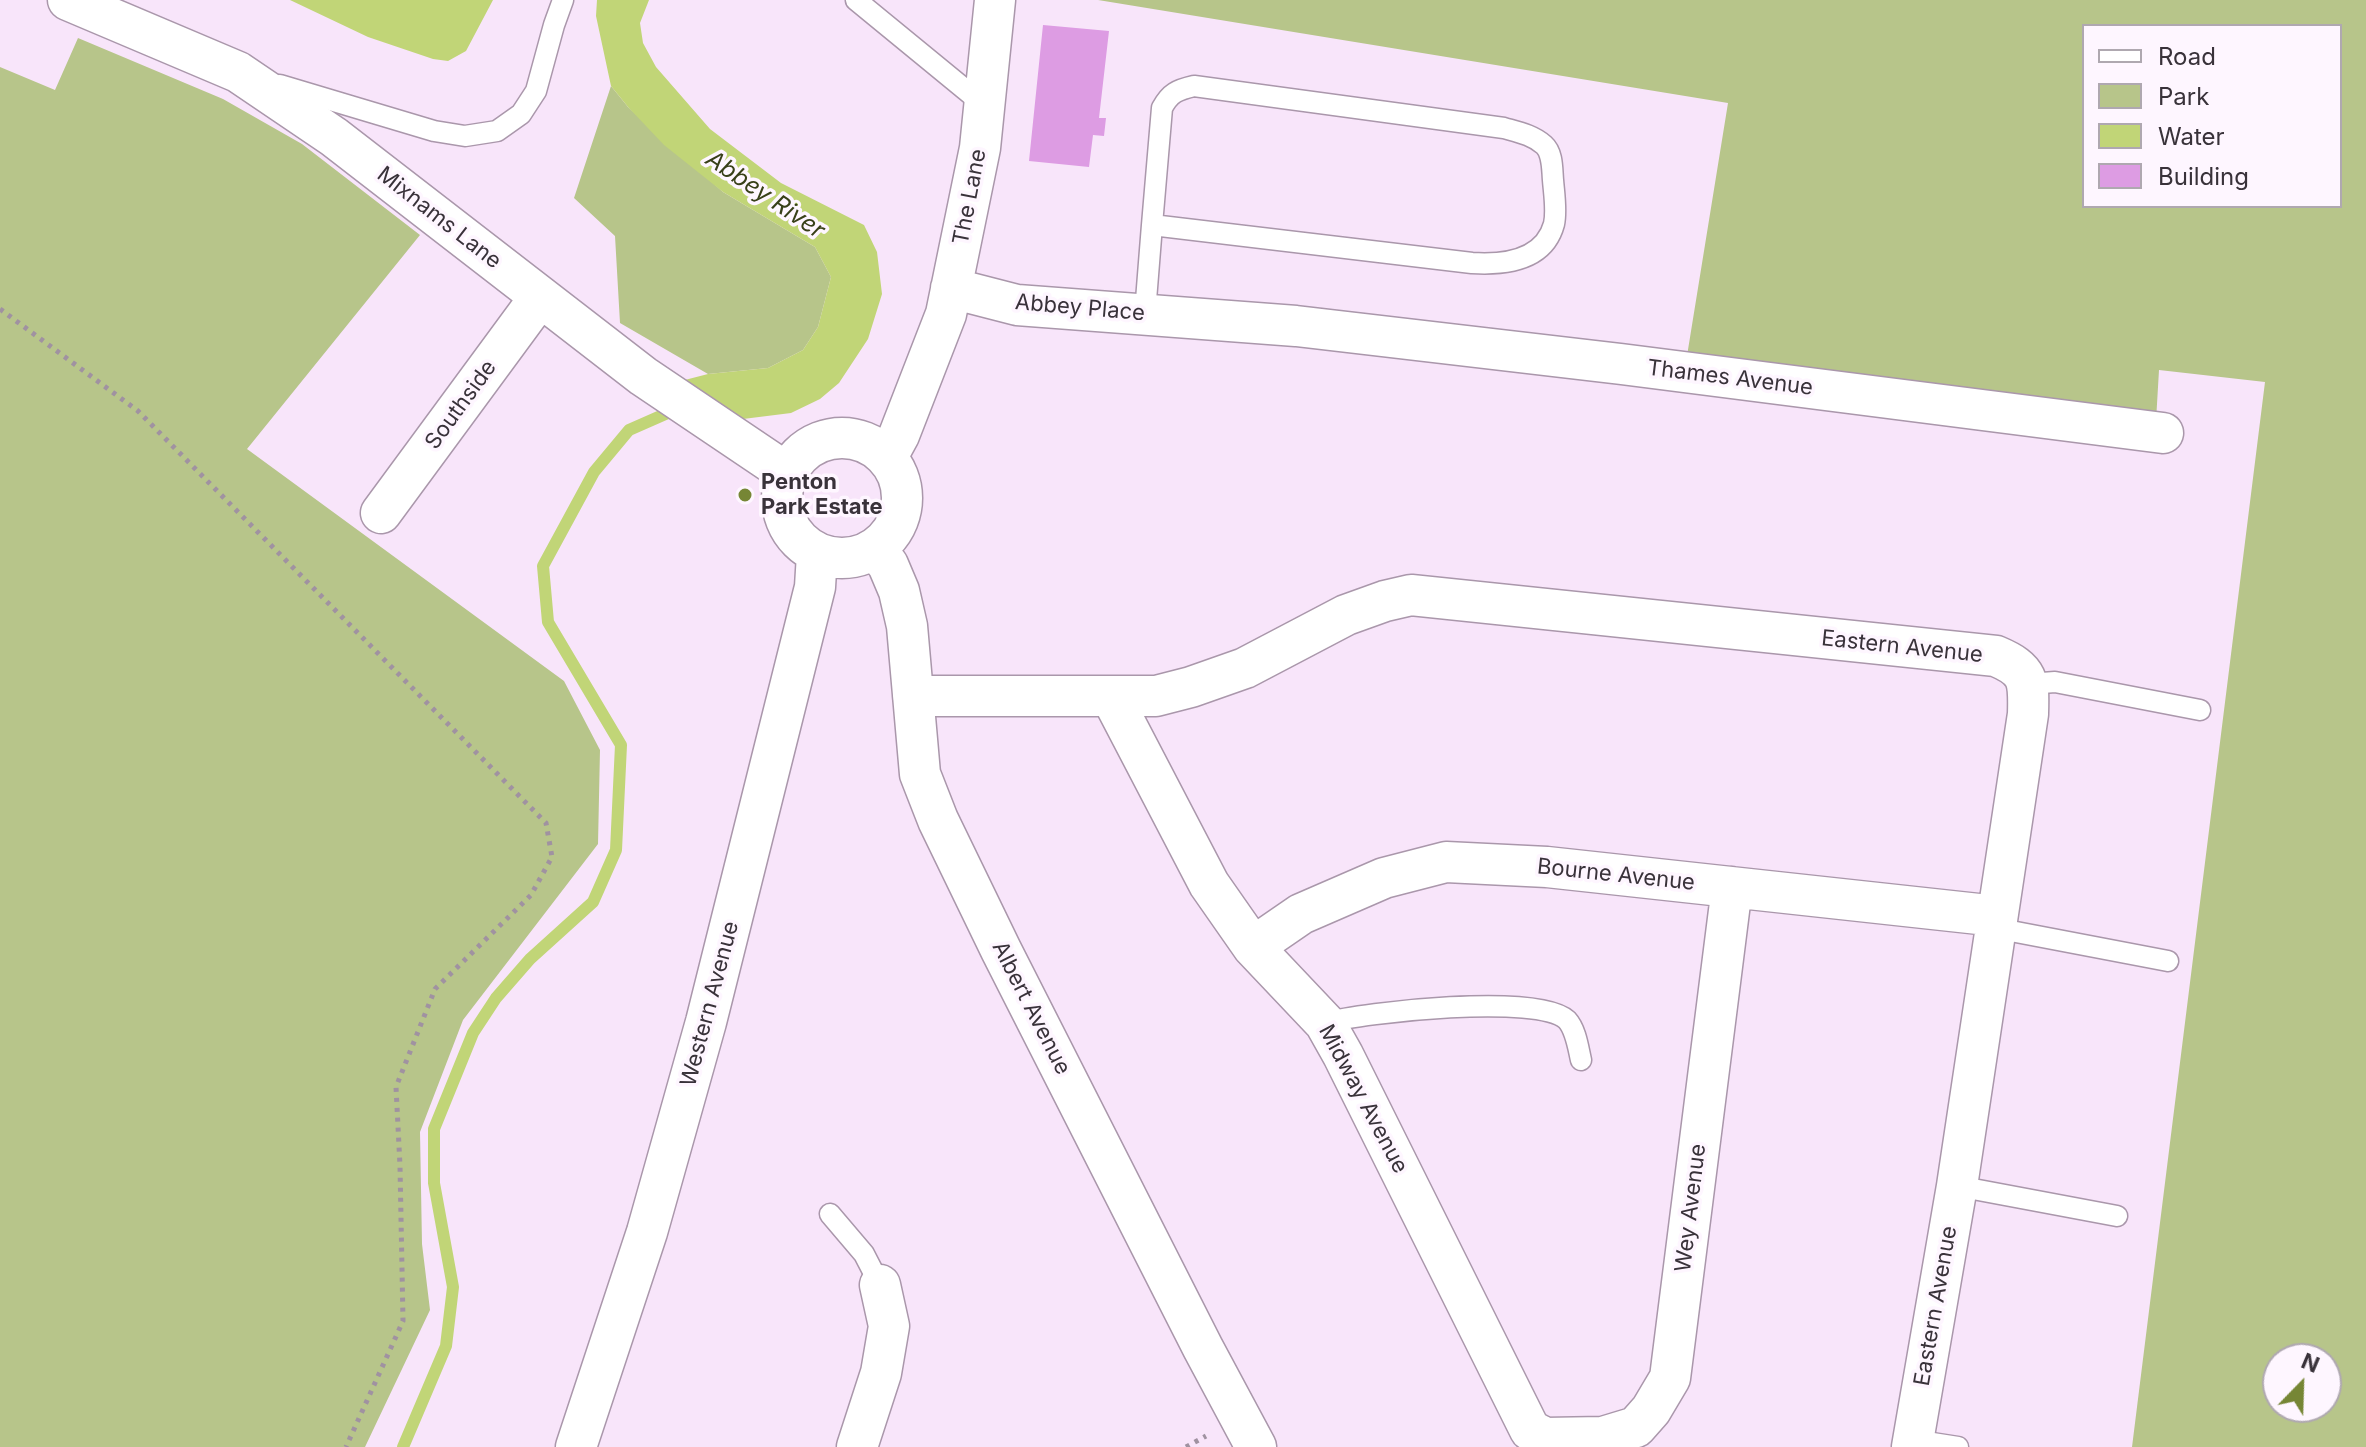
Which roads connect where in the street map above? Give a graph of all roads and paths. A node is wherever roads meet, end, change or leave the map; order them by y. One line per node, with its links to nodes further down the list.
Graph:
1 (68, 0): 5 (street, Mixnams Lane)
2 (563, 0): 5 (lane)
3 (856, 0): 6 (lane)
4 (995, 0): 6 (street, The Lane)
5 (238, 72): 9 (street, Mixnams Lane)
6 (984, 105): 8 (street, The Lane)
7 (1152, 225): 7 (lane); 11 (lane)
8 (951, 288): 11 (street, Abbey Place); 14 (street)
9 (540, 297): 15 (street, Mixnams Lane); 16 (street, Southside)
10 (0, 309): 35 (path)
11 (1145, 313): 12 (street, Abbey Place)
12 (1296, 326): 13 (street, Thames Avenue)
13 (2163, 433)
14 (887, 457): 15 (street); 17 (street)
15 (787, 473): 18 (street)
16 (381, 513)
17 (875, 548): 18 (street); 20 (street, Albert Avenue)
18 (817, 554): 36 (street, Western Avenue)
19 (2029, 684): 21 (street, Eastern Avenue); 22 (lane); 24 (street, Eastern Avenue)
20 (913, 696): 21 (street); 38 (street, Albert Avenue)
21 (1111, 696): 25 (street, Midway Avenue)
22 (2200, 710)
23 (1732, 887): 24 (street, Bourne Avenue); 25 (street, Bourne Avenue); 33 (street, Wey Avenue)
24 (1996, 922): 26 (lane); 29 (street, Eastern Avenue)
25 (1253, 947): 27 (street, Midway Avenue)
26 (2168, 961)
27 (1325, 1023): 28 (lane); 33 (street, Midway Avenue)
28 (1581, 1060)
29 (1957, 1186): 31 (lane); 34 (street, Eastern Avenue)
30 (830, 1214): 32 (lane)
31 (2117, 1216)
32 (880, 1285): 37 (street)
33 (1545, 1438)
34 (1913, 1443): 39 (lane)
35 (346, 1447)
36 (576, 1447)
37 (857, 1447)
38 (1256, 1447)
39 (1958, 1447)

